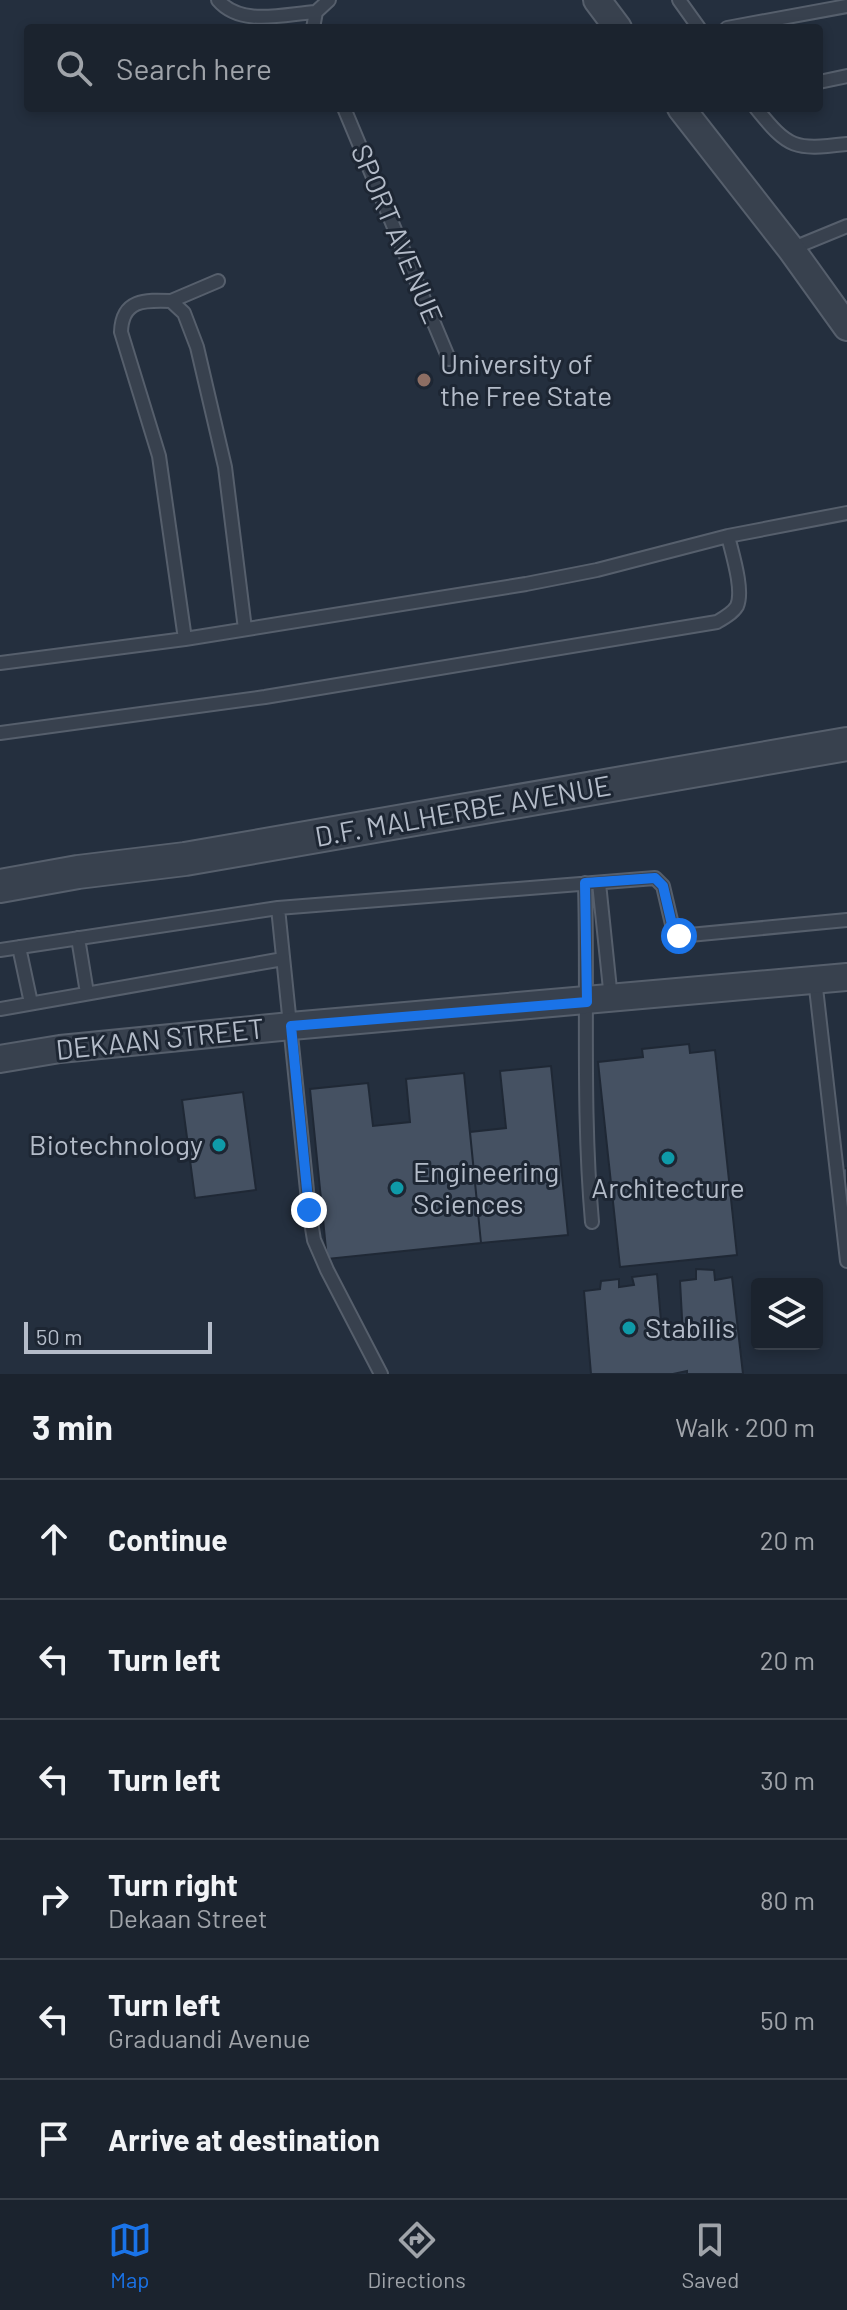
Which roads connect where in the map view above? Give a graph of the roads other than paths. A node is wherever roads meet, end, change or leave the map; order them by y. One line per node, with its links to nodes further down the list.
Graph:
1 (218, 0): 6 (lane)
2 (329, 0): 6 (lane)
3 (597, 0): 8 (street)
4 (679, 0): 9 (lane)
5 (847, 6): 10 (lane)
6 (316, 12): 7 (lane)
7 (314, 24)
8 (615, 24)
9 (696, 24)
10 (749, 24)
11 (847, 76): 12 (lane)
12 (823, 81)
13 (346, 112): 22 (lane, SPORT AVENUE)
14 (684, 112): 18 (street)
15 (759, 112): 16 (lane)
16 (847, 144)
17 (847, 226): 18 (lane)
18 (791, 249): 21 (street)
19 (218, 281): 20 (lane)
20 (171, 301): 25 (lane); 26 (lane)
21 (847, 327)
22 (449, 359)
23 (847, 513): 24 (lane)
24 (728, 536): 25 (lane); 28 (lane)
25 (245, 629): 26 (lane)
26 (185, 639): 27 (lane)
27 (0, 663)
28 (0, 733)
29 (847, 744): 31 (street, D.F. MALHERBE AVENUE)
30 (0, 870): 31 (street, D.F. MALHERBE AVENUE)
31 (78, 872): 34 (street, D.F. MALHERBE AVENUE)
32 (585, 883): 33 (lane); 35 (lane); 44 (lane)
33 (599, 883): 36 (lane); 44 (lane)
34 (0, 886)
35 (278, 908): 37 (lane); 40 (lane)
36 (847, 920)
37 (78, 938): 38 (lane); 43 (lane)
38 (19, 947): 39 (lane); 45 (lane)
39 (0, 950)
40 (283, 959): 43 (lane); 47 (lane)
41 (847, 977): 42 (street, DEKAAN STREET)
42 (815, 979): 44 (street, DEKAAN STREET); 50 (lane)
43 (87, 993): 45 (lane)
44 (599, 1000): 47 (street, DEKAAN STREET); 49 (lane)
45 (31, 1003): 46 (lane)
46 (0, 1009)
47 (291, 1026): 48 (street, DEKAAN STREET); 51 (lane)
48 (0, 1059)
49 (592, 1222)
50 (847, 1261)
51 (381, 1374)

